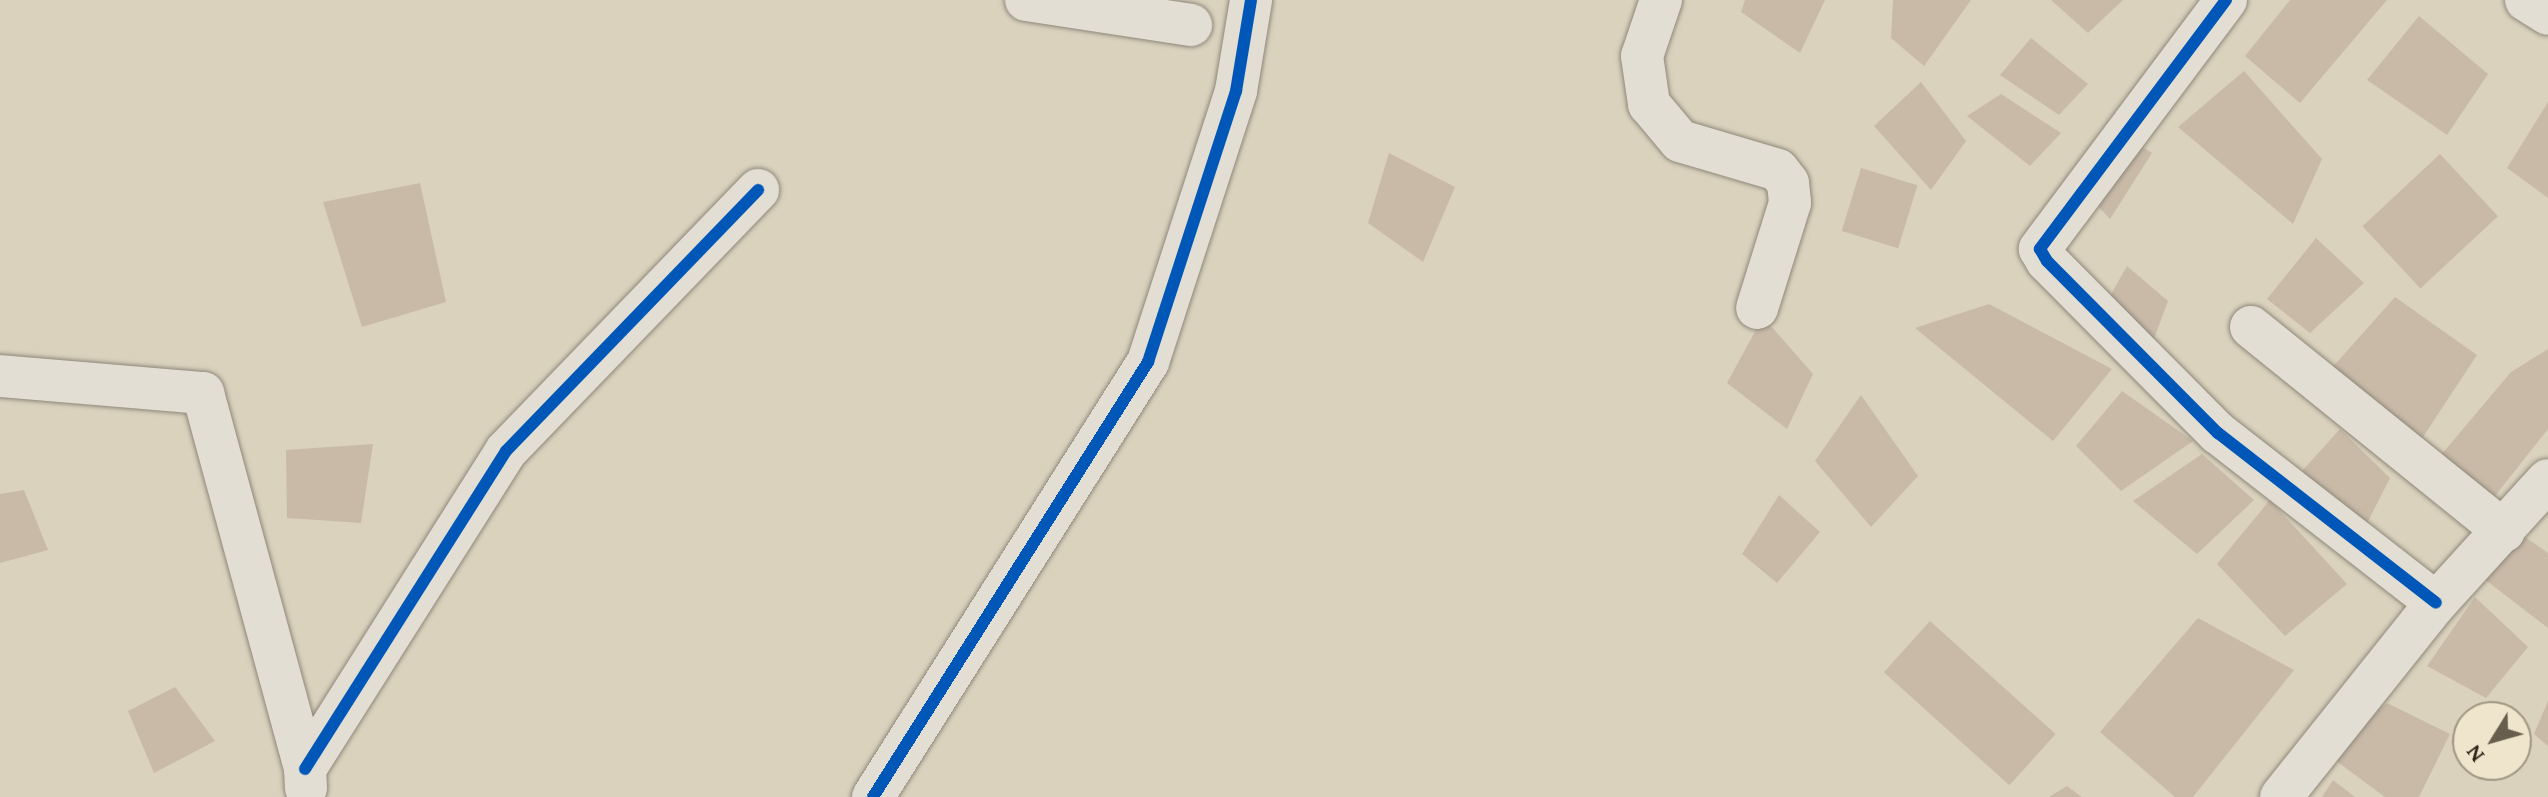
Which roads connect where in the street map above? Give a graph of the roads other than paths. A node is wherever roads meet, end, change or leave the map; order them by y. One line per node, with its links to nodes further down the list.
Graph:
1 (1026, 0): 7 (street)
2 (1251, 0): 16 (street)
3 (1661, 0): 9 (street)
4 (2226, 0): 14 (street)
5 (2526, 0): 6 (street)
6 (2548, 14)
7 (1191, 25)
8 (758, 190): 15 (street)
9 (1757, 308)
10 (2251, 327): 13 (street)
11 (0, 376): 15 (street)
12 (2548, 480): 13 (street)
13 (2504, 531): 14 (street)
14 (2436, 603): 17 (street)
15 (306, 783)
16 (873, 797)
17 (2281, 797)

